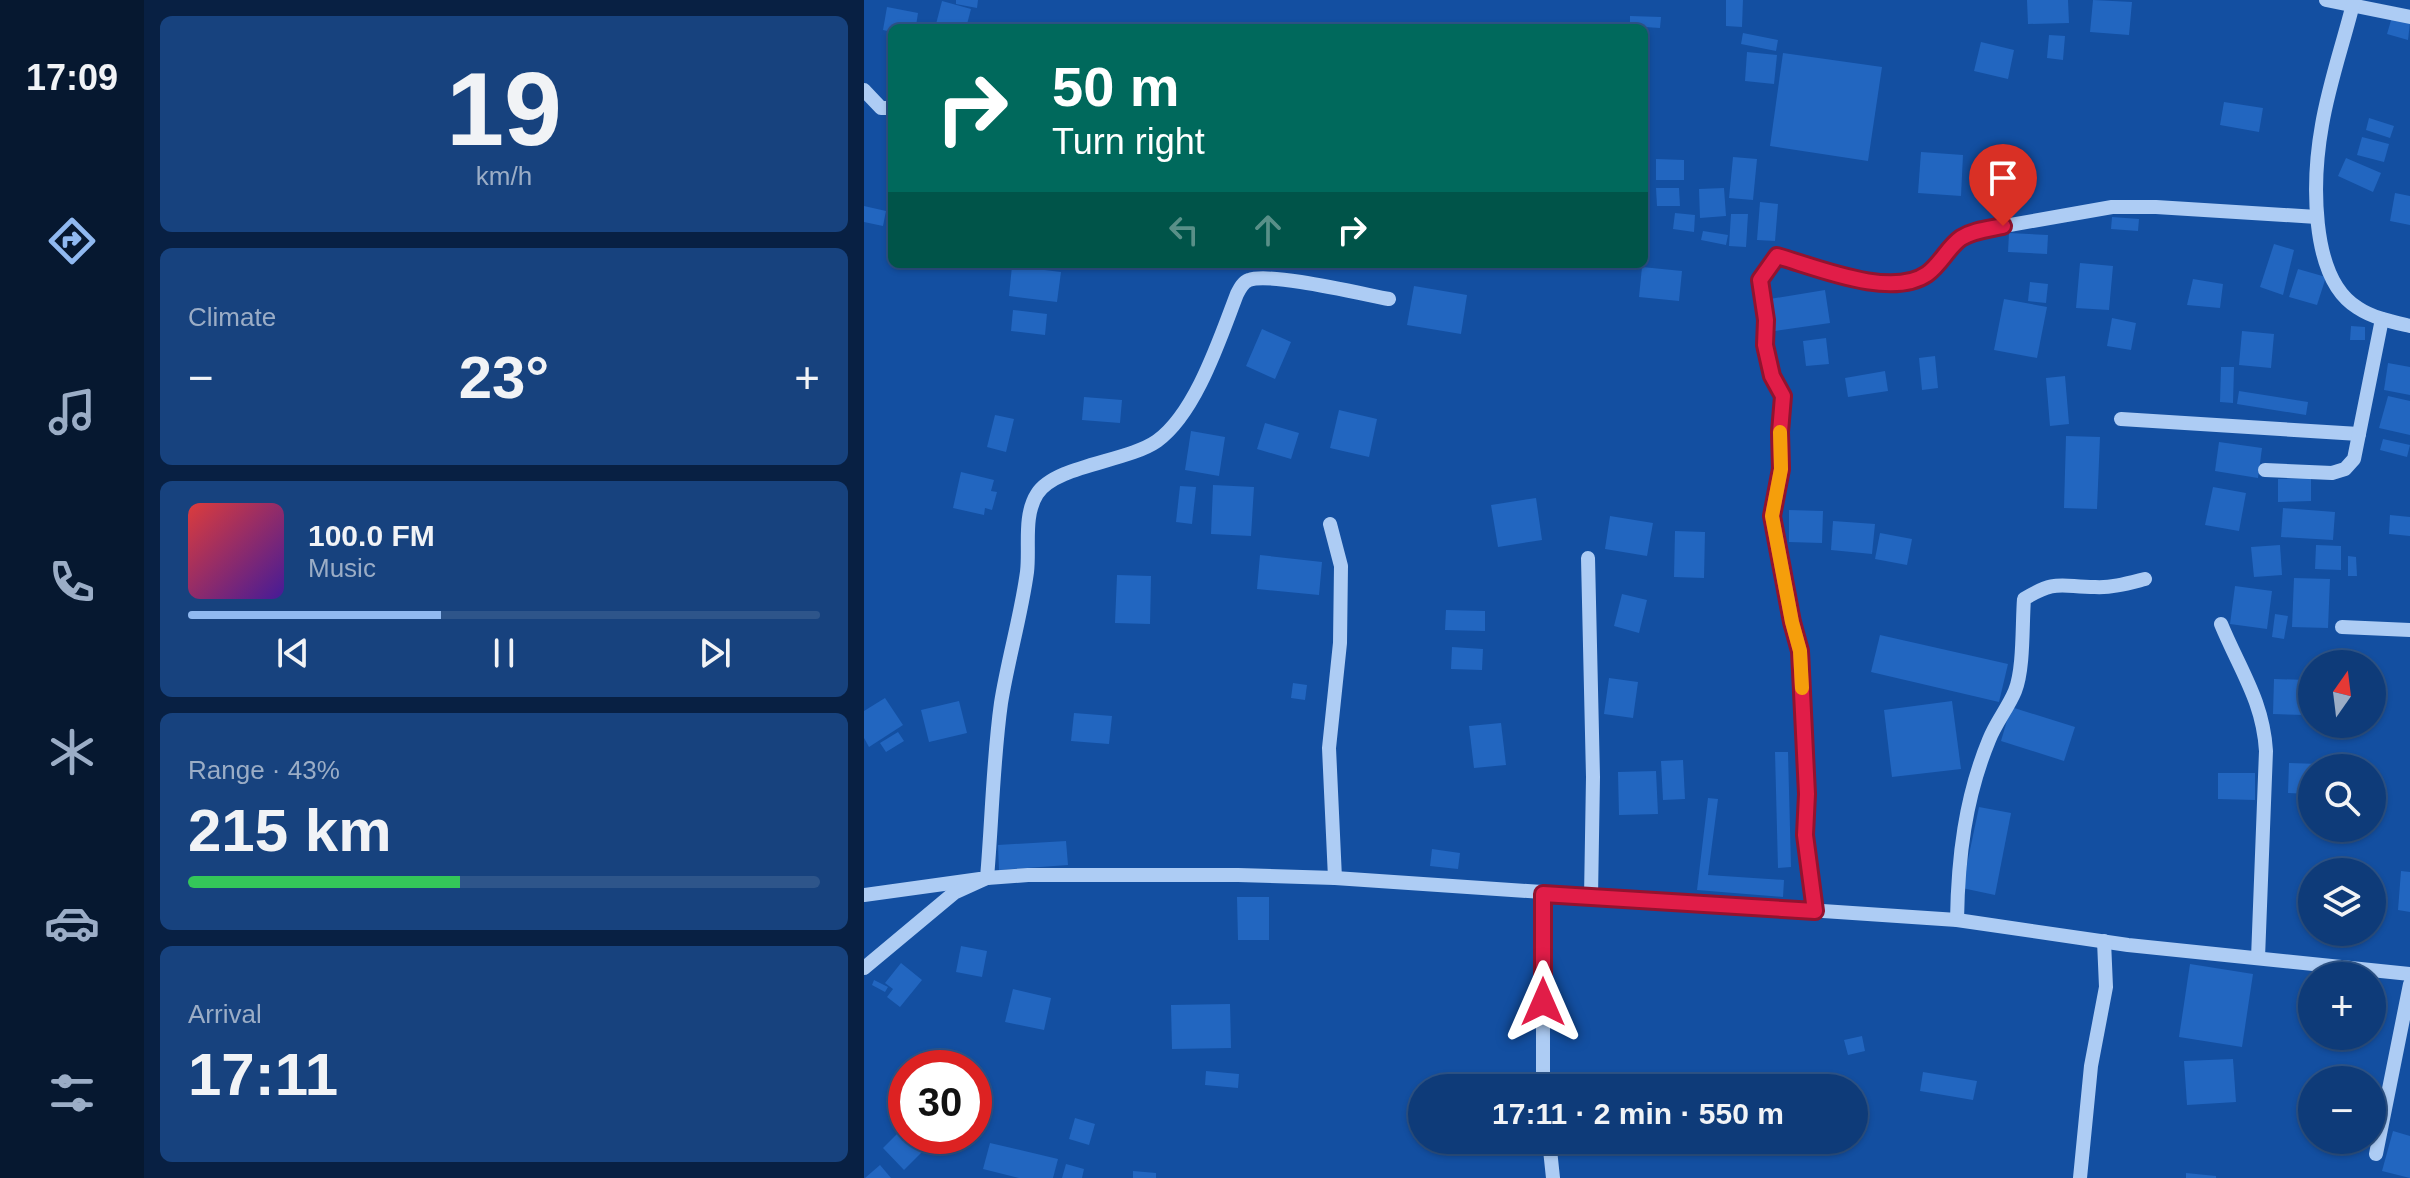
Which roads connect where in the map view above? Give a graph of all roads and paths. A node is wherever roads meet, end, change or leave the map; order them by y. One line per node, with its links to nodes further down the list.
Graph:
1 (2326, 0): 2 (street)
2 (2353, 3): 3 (street); 6 (street)
3 (2410, 17)
4 (864, 90): 5 (street)
5 (888, 108)
6 (2317, 217): 8 (street); 24 (street)
7 (1389, 299): 19 (street)
8 (2382, 319): 9 (street); 11 (street)
9 (2410, 326)
10 (2121, 419): 11 (street)
11 (2359, 434): 12 (street)
12 (2265, 470)
13 (1330, 524): 20 (street)
14 (1588, 558): 23 (street)
15 (2145, 579): 25 (street)
16 (2221, 624): 27 (street)
17 (2342, 627): 18 (street)
18 (2410, 630)
19 (987, 878): 20 (street); 22 (street); 28 (street)
20 (1335, 878): 21 (street)
21 (1543, 894): 23 (street); 31 (street)
22 (864, 895)
23 (1591, 897): 24 (street)
24 (1815, 911): 25 (street)
25 (1957, 920): 26 (street)
26 (2104, 941): 27 (street); 35 (street)
27 (2258, 958): 29 (street)
28 (864, 968)
29 (2410, 974)
30 (2410, 984): 32 (street)
31 (1543, 1074)
32 (2386, 1104)
33 (1550, 1154): 34 (street)
34 (1553, 1178)
35 (2080, 1178)

